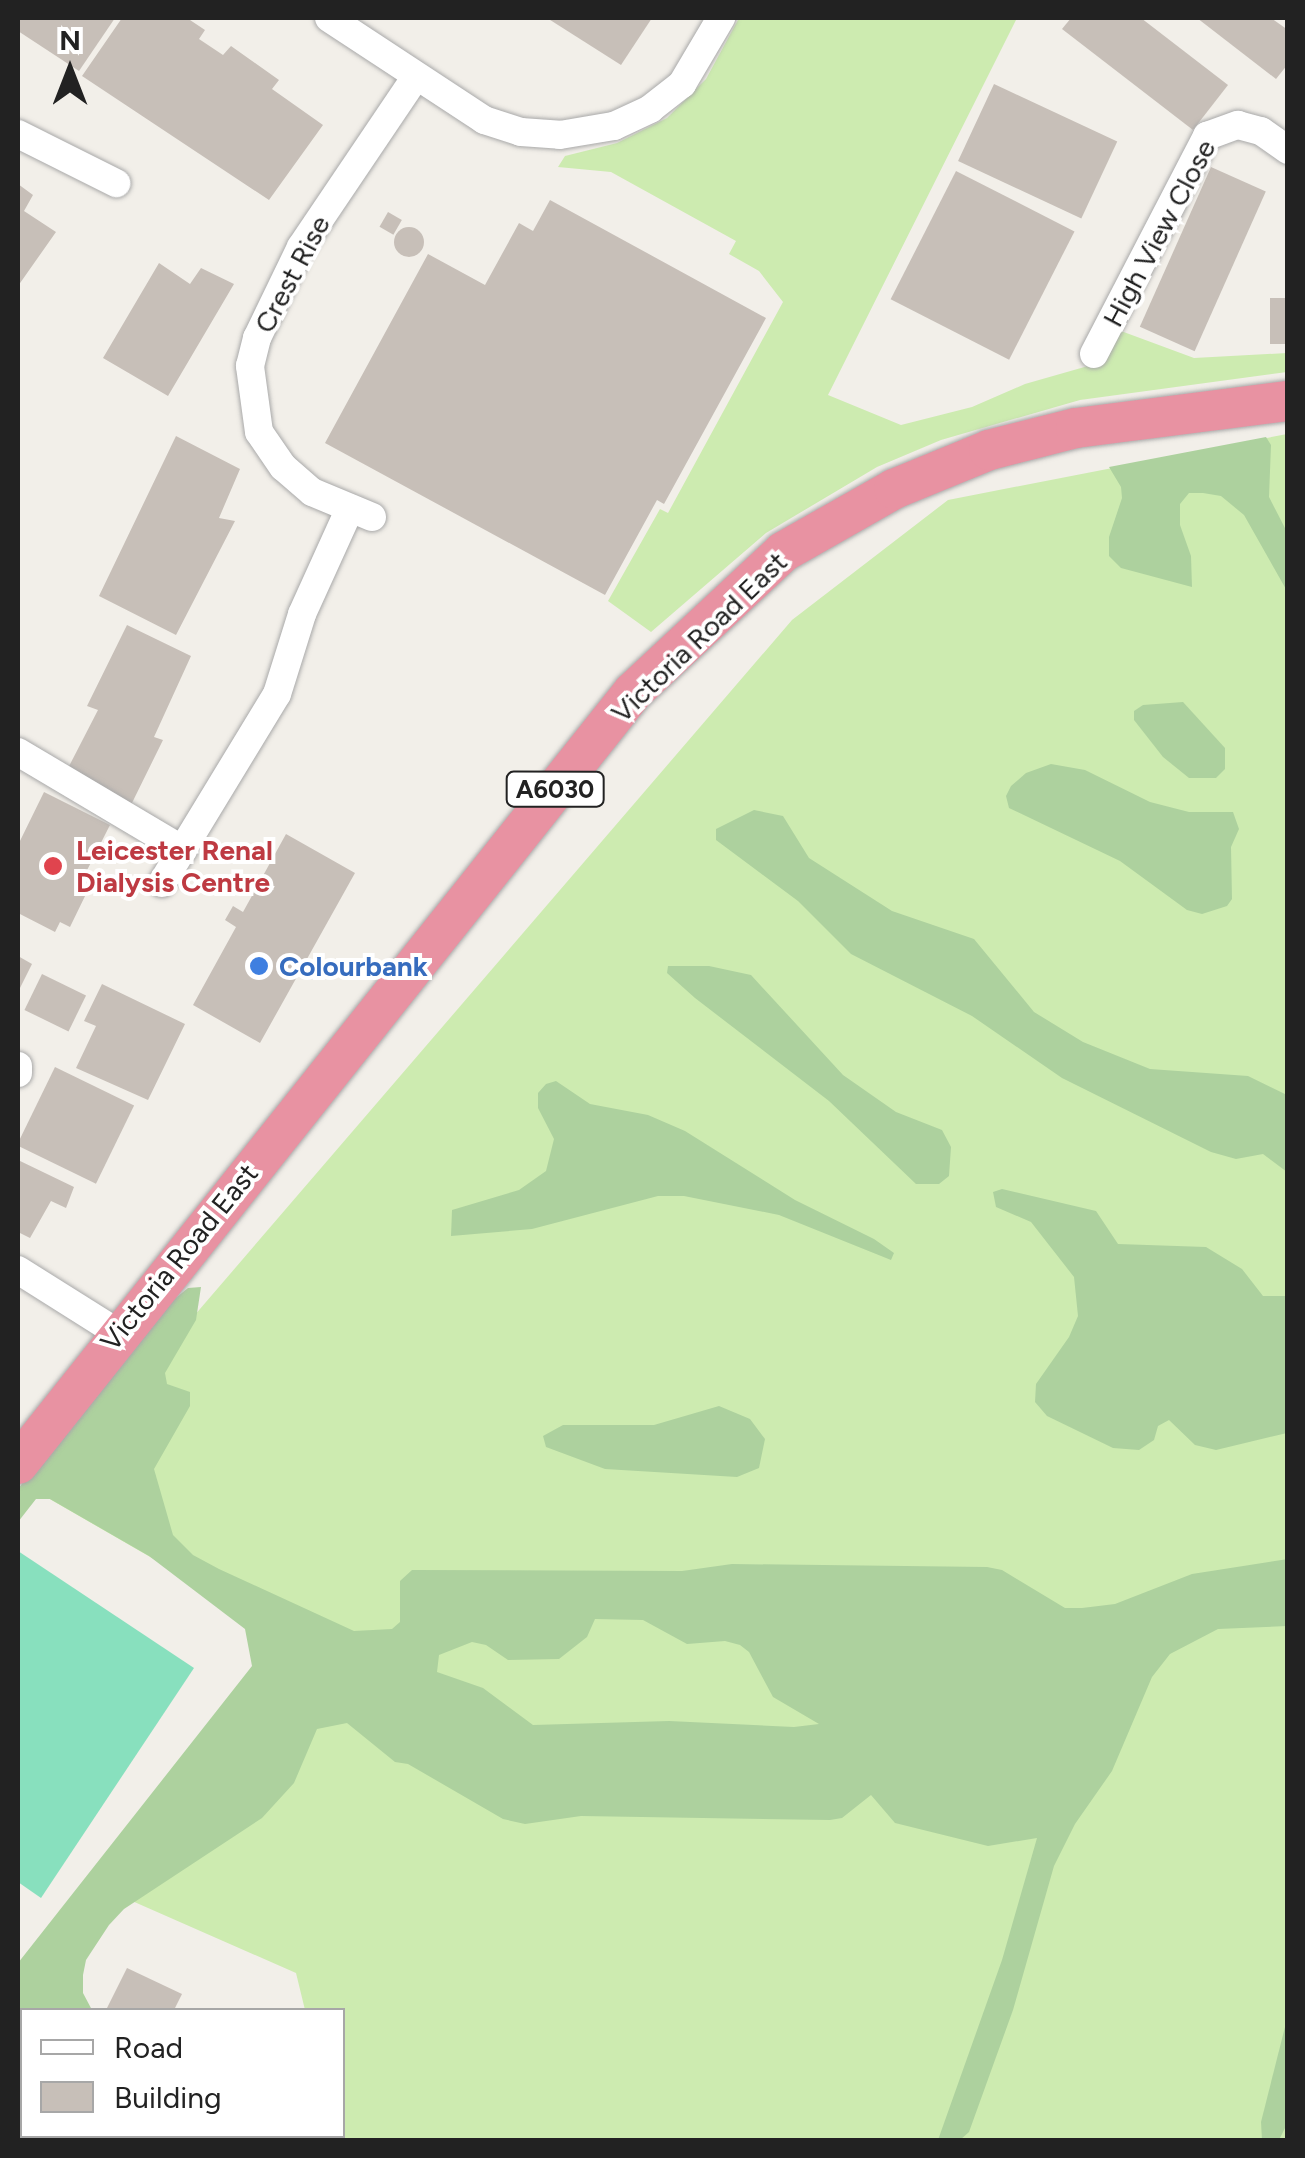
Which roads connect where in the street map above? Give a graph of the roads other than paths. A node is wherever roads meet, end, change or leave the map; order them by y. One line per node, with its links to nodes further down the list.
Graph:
1 (329, 18): 3 (street)
2 (721, 18): 3 (street)
3 (414, 78): 10 (street, Crest Rise)
4 (18, 134): 6 (street)
5 (1288, 150): 7 (street, High View Close)
6 (116, 183)
7 (1094, 354)
8 (1288, 401): 13 (highway, Victoria Road East / A6030)
9 (18, 752): 10 (street)
10 (183, 850): 11 (street, Crest Rise)
11 (162, 883)
12 (18, 1270): 13 (street)
13 (118, 1333): 14 (highway, Victoria Road East / A6030)
14 (18, 1464)

